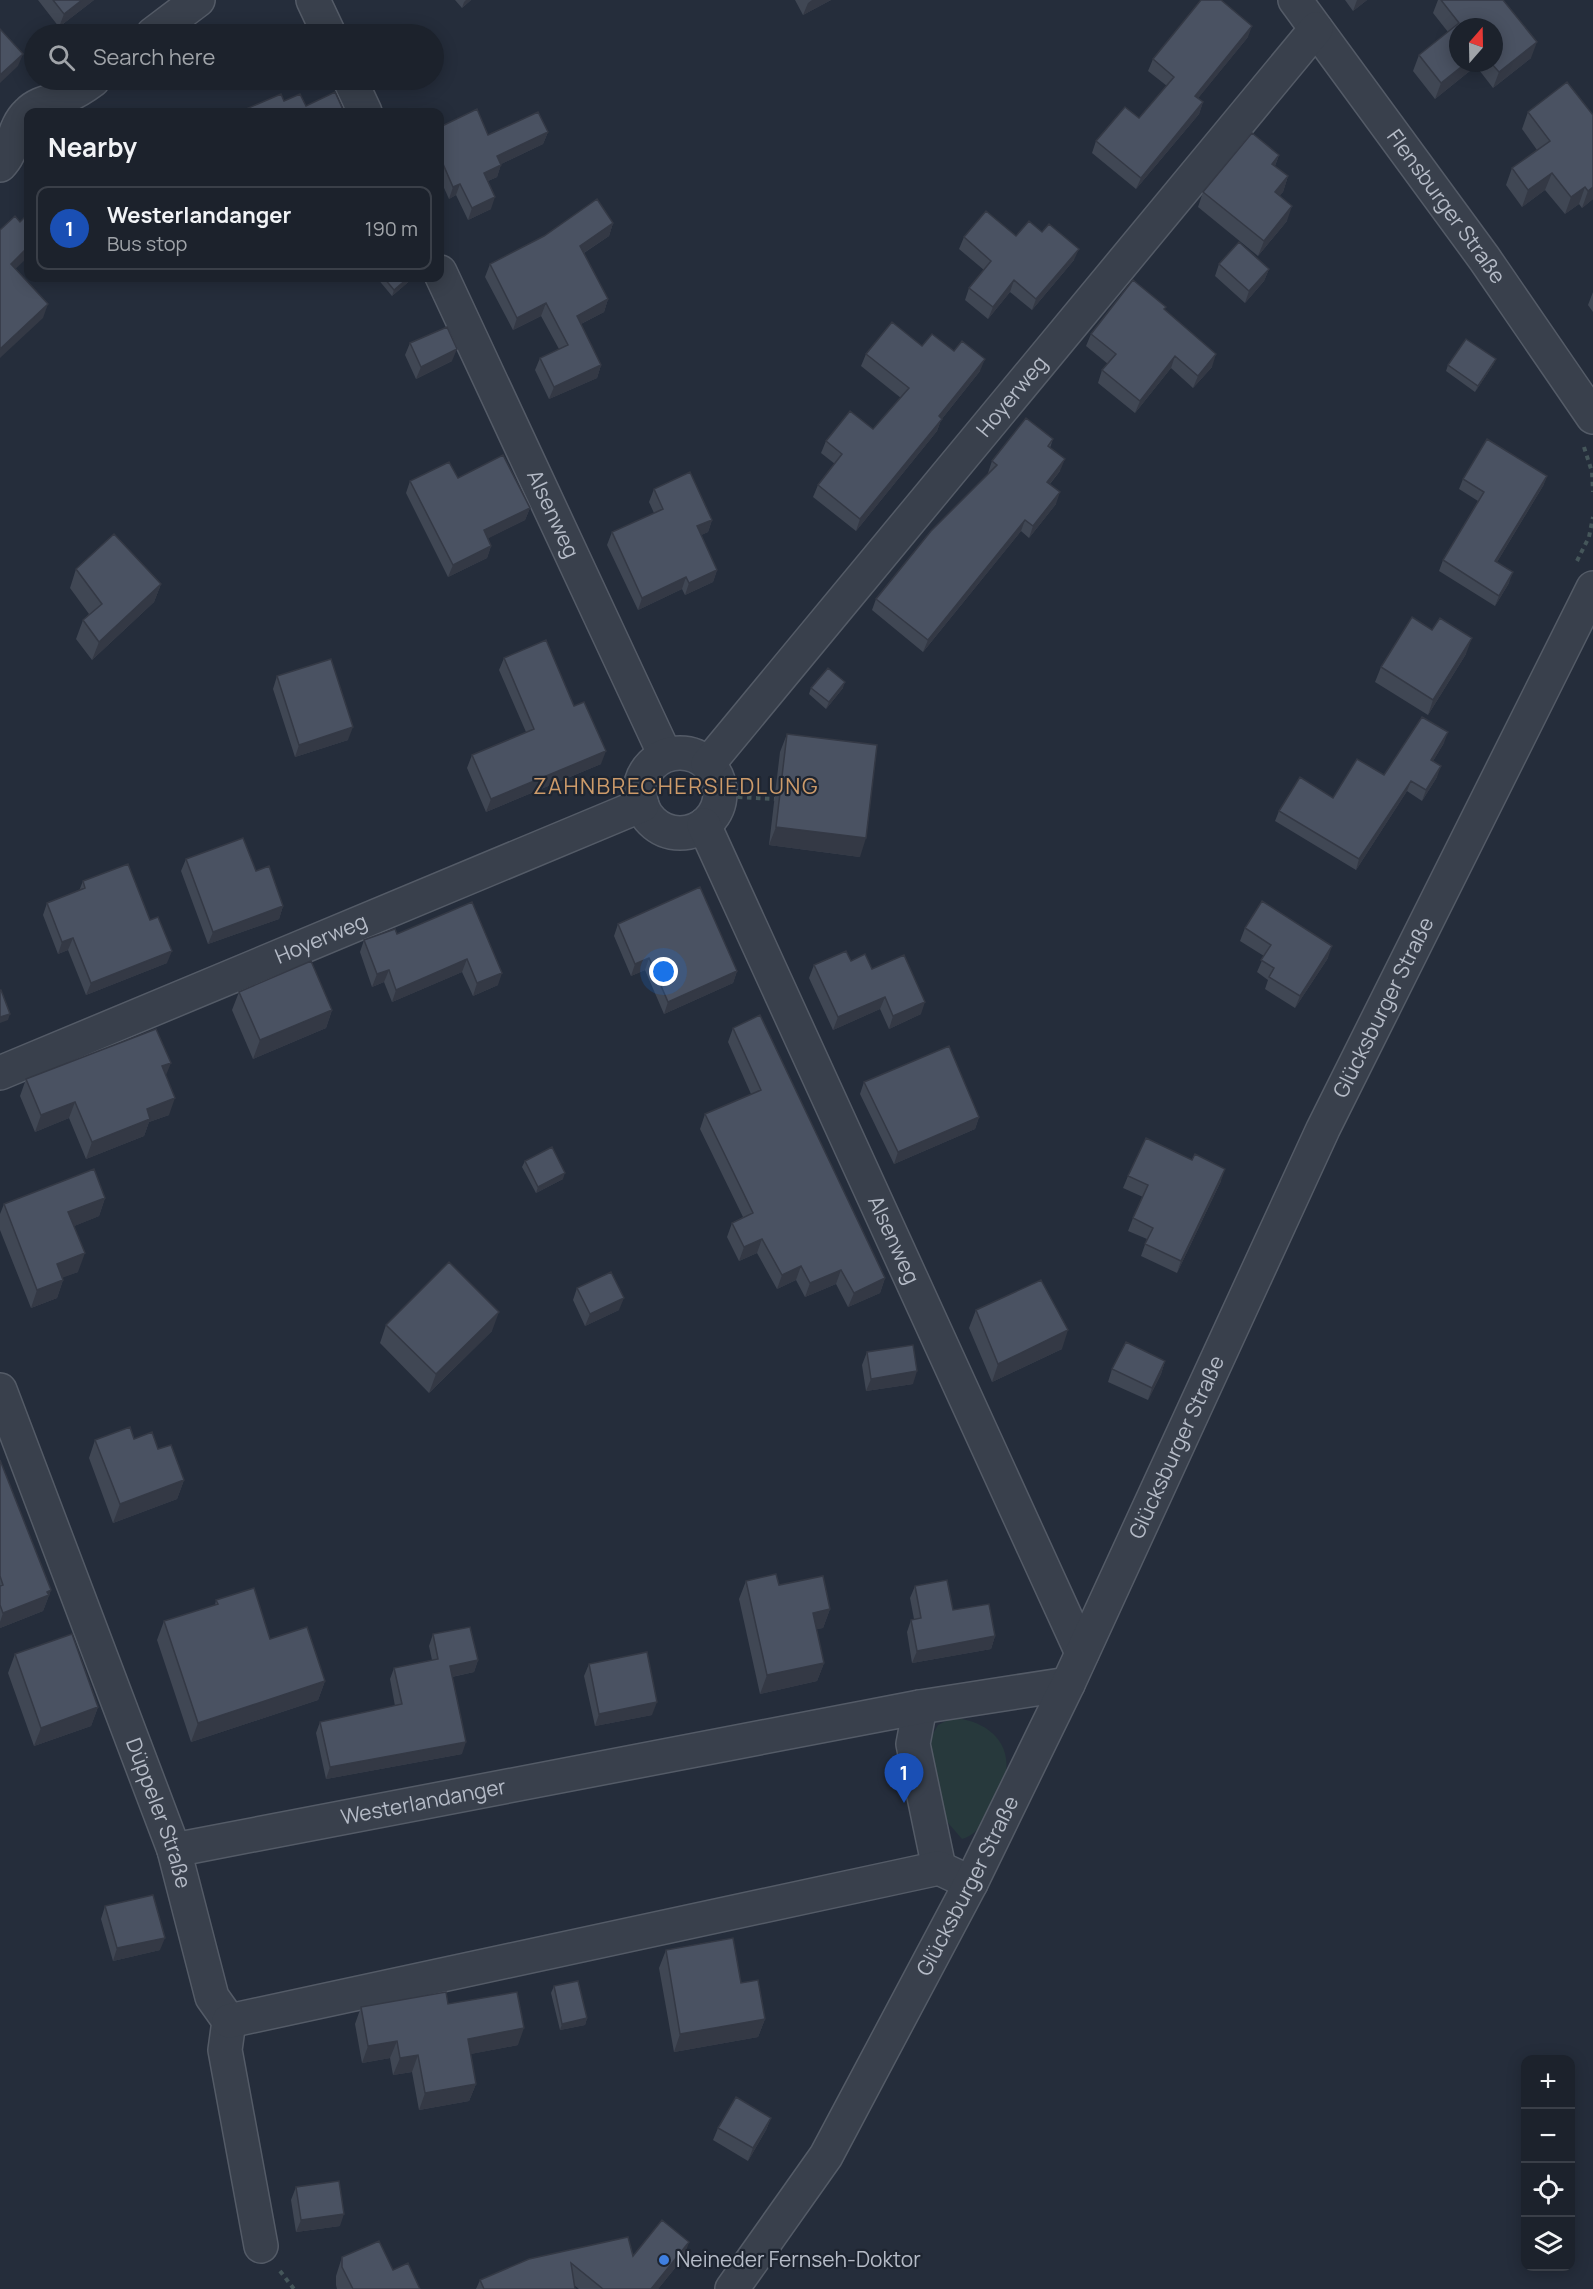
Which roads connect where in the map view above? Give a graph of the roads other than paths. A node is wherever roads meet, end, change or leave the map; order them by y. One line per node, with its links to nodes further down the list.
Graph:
1 (198, 0): 4 (street)
2 (313, 0): 5 (street)
3 (1295, 0): 6 (street, Flensburger Straße)
4 (166, 24)
5 (324, 24)
6 (1316, 29): 14 (street, Flensburger Straße); 17 (street, Hoyerweg)
7 (80, 90): 9 (street)
8 (355, 90): 10 (street)
9 (36, 108)
10 (363, 108)
11 (24, 117): 12 (street)
12 (0, 165)
13 (444, 281): 16 (street, Alsenweg)
14 (1593, 417)
15 (1593, 588): 22 (street, Glücksburger Straße)
16 (665, 755): 17 (street); 18 (street)
17 (708, 764): 19 (street)
18 (642, 805): 19 (street); 20 (street, Hoyerweg)
19 (704, 825): 22 (street, Alsenweg)
20 (0, 1073)
21 (0, 1390): 25 (street, Düppeler Straße)
22 (1082, 1653): 23 (street, Glücksburger Straße)
23 (1068, 1684): 24 (street, Westerlandanger); 27 (street, Glücksburger Straße)
24 (920, 1707): 25 (street, Westerlandanger); 26 (street)
25 (174, 1850): 28 (street, Düppeler Straße)
26 (939, 1868): 27 (street); 28 (street)
27 (970, 1883): 30 (street, Glücksburger Straße)
28 (229, 2021): 29 (street)
29 (261, 2246)
30 (732, 2289)

